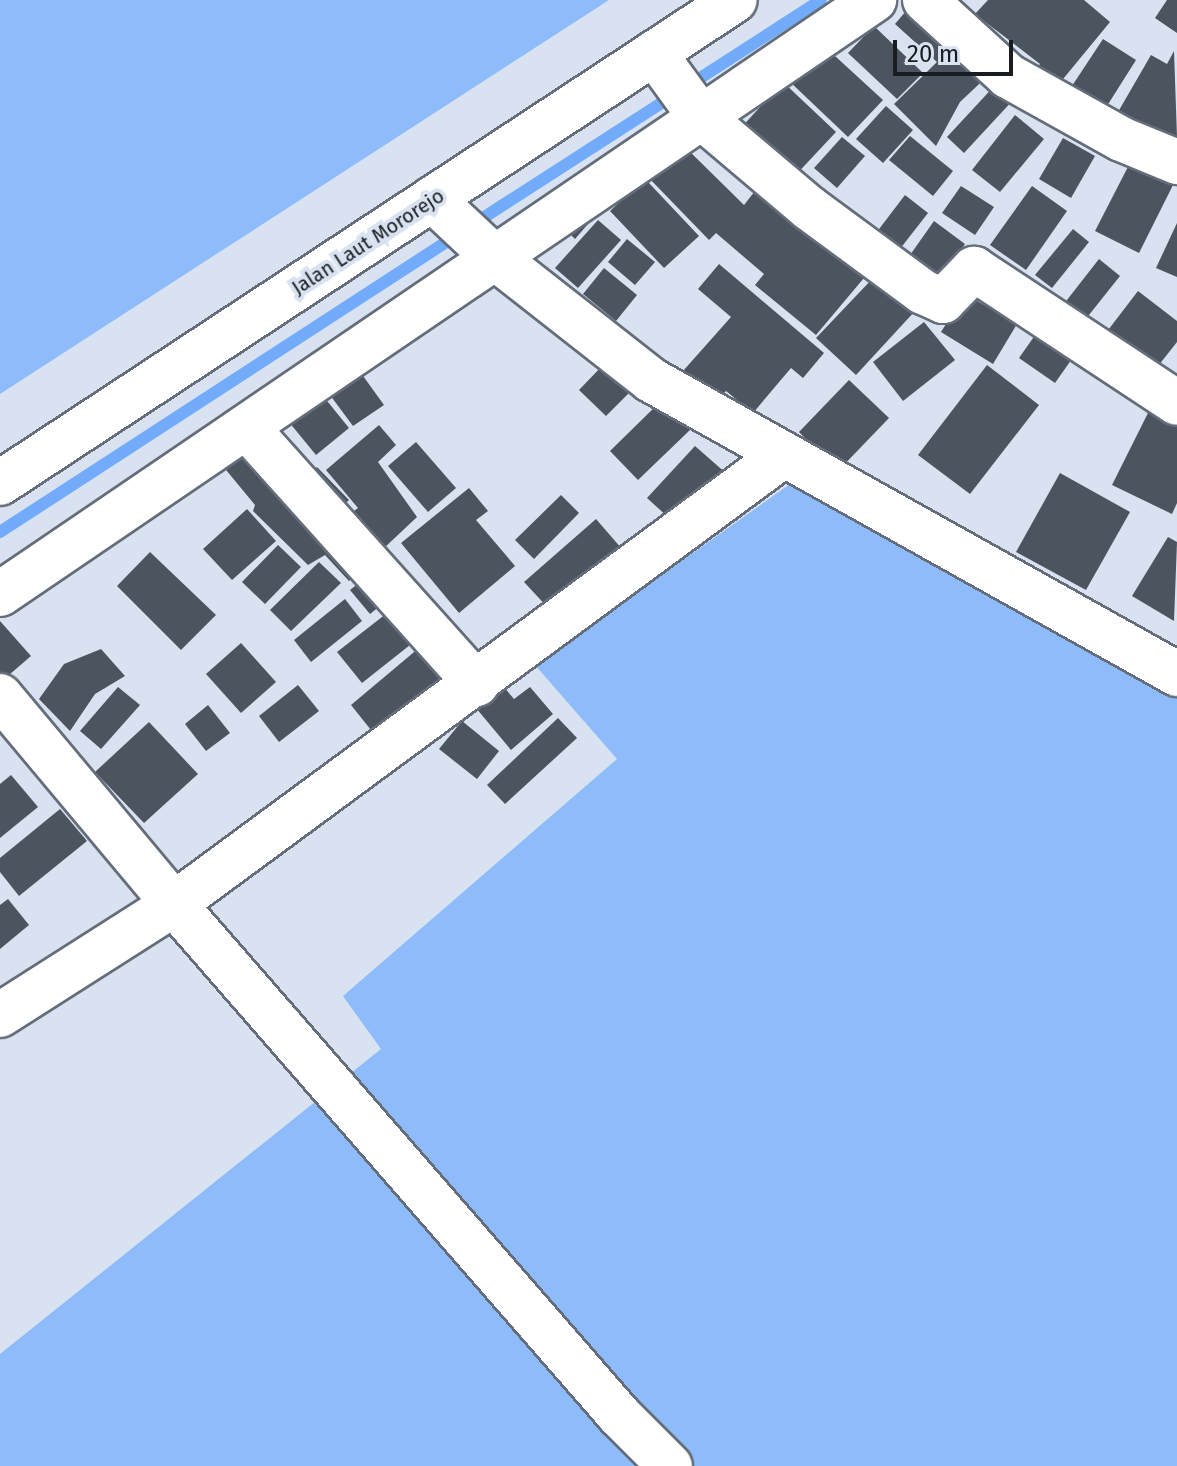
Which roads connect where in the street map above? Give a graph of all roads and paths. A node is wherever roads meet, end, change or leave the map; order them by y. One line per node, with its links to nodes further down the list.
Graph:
1 (735, 0): 4 (street, Jalan Laut Mororejo)
2 (874, 0): 5 (street)
3 (925, 0): 6 (street)
4 (658, 59): 5 (street); 7 (street, Jalan Laut Mororejo)
5 (695, 110): 8 (street); 9 (street)
6 (1177, 162)
7 (443, 210): 8 (street); 12 (street, Jalan Laut Mororejo)
8 (490, 253): 10 (street); 11 (street)
9 (1177, 403)
10 (247, 428): 13 (street); 15 (street)
11 (781, 457): 14 (street); 15 (street)
12 (0, 483)
13 (0, 594)
14 (1177, 674)
15 (477, 684): 17 (street)
16 (0, 696): 17 (street)
17 (174, 904): 18 (street); 19 (street)
18 (0, 1015)
19 (670, 1466)

